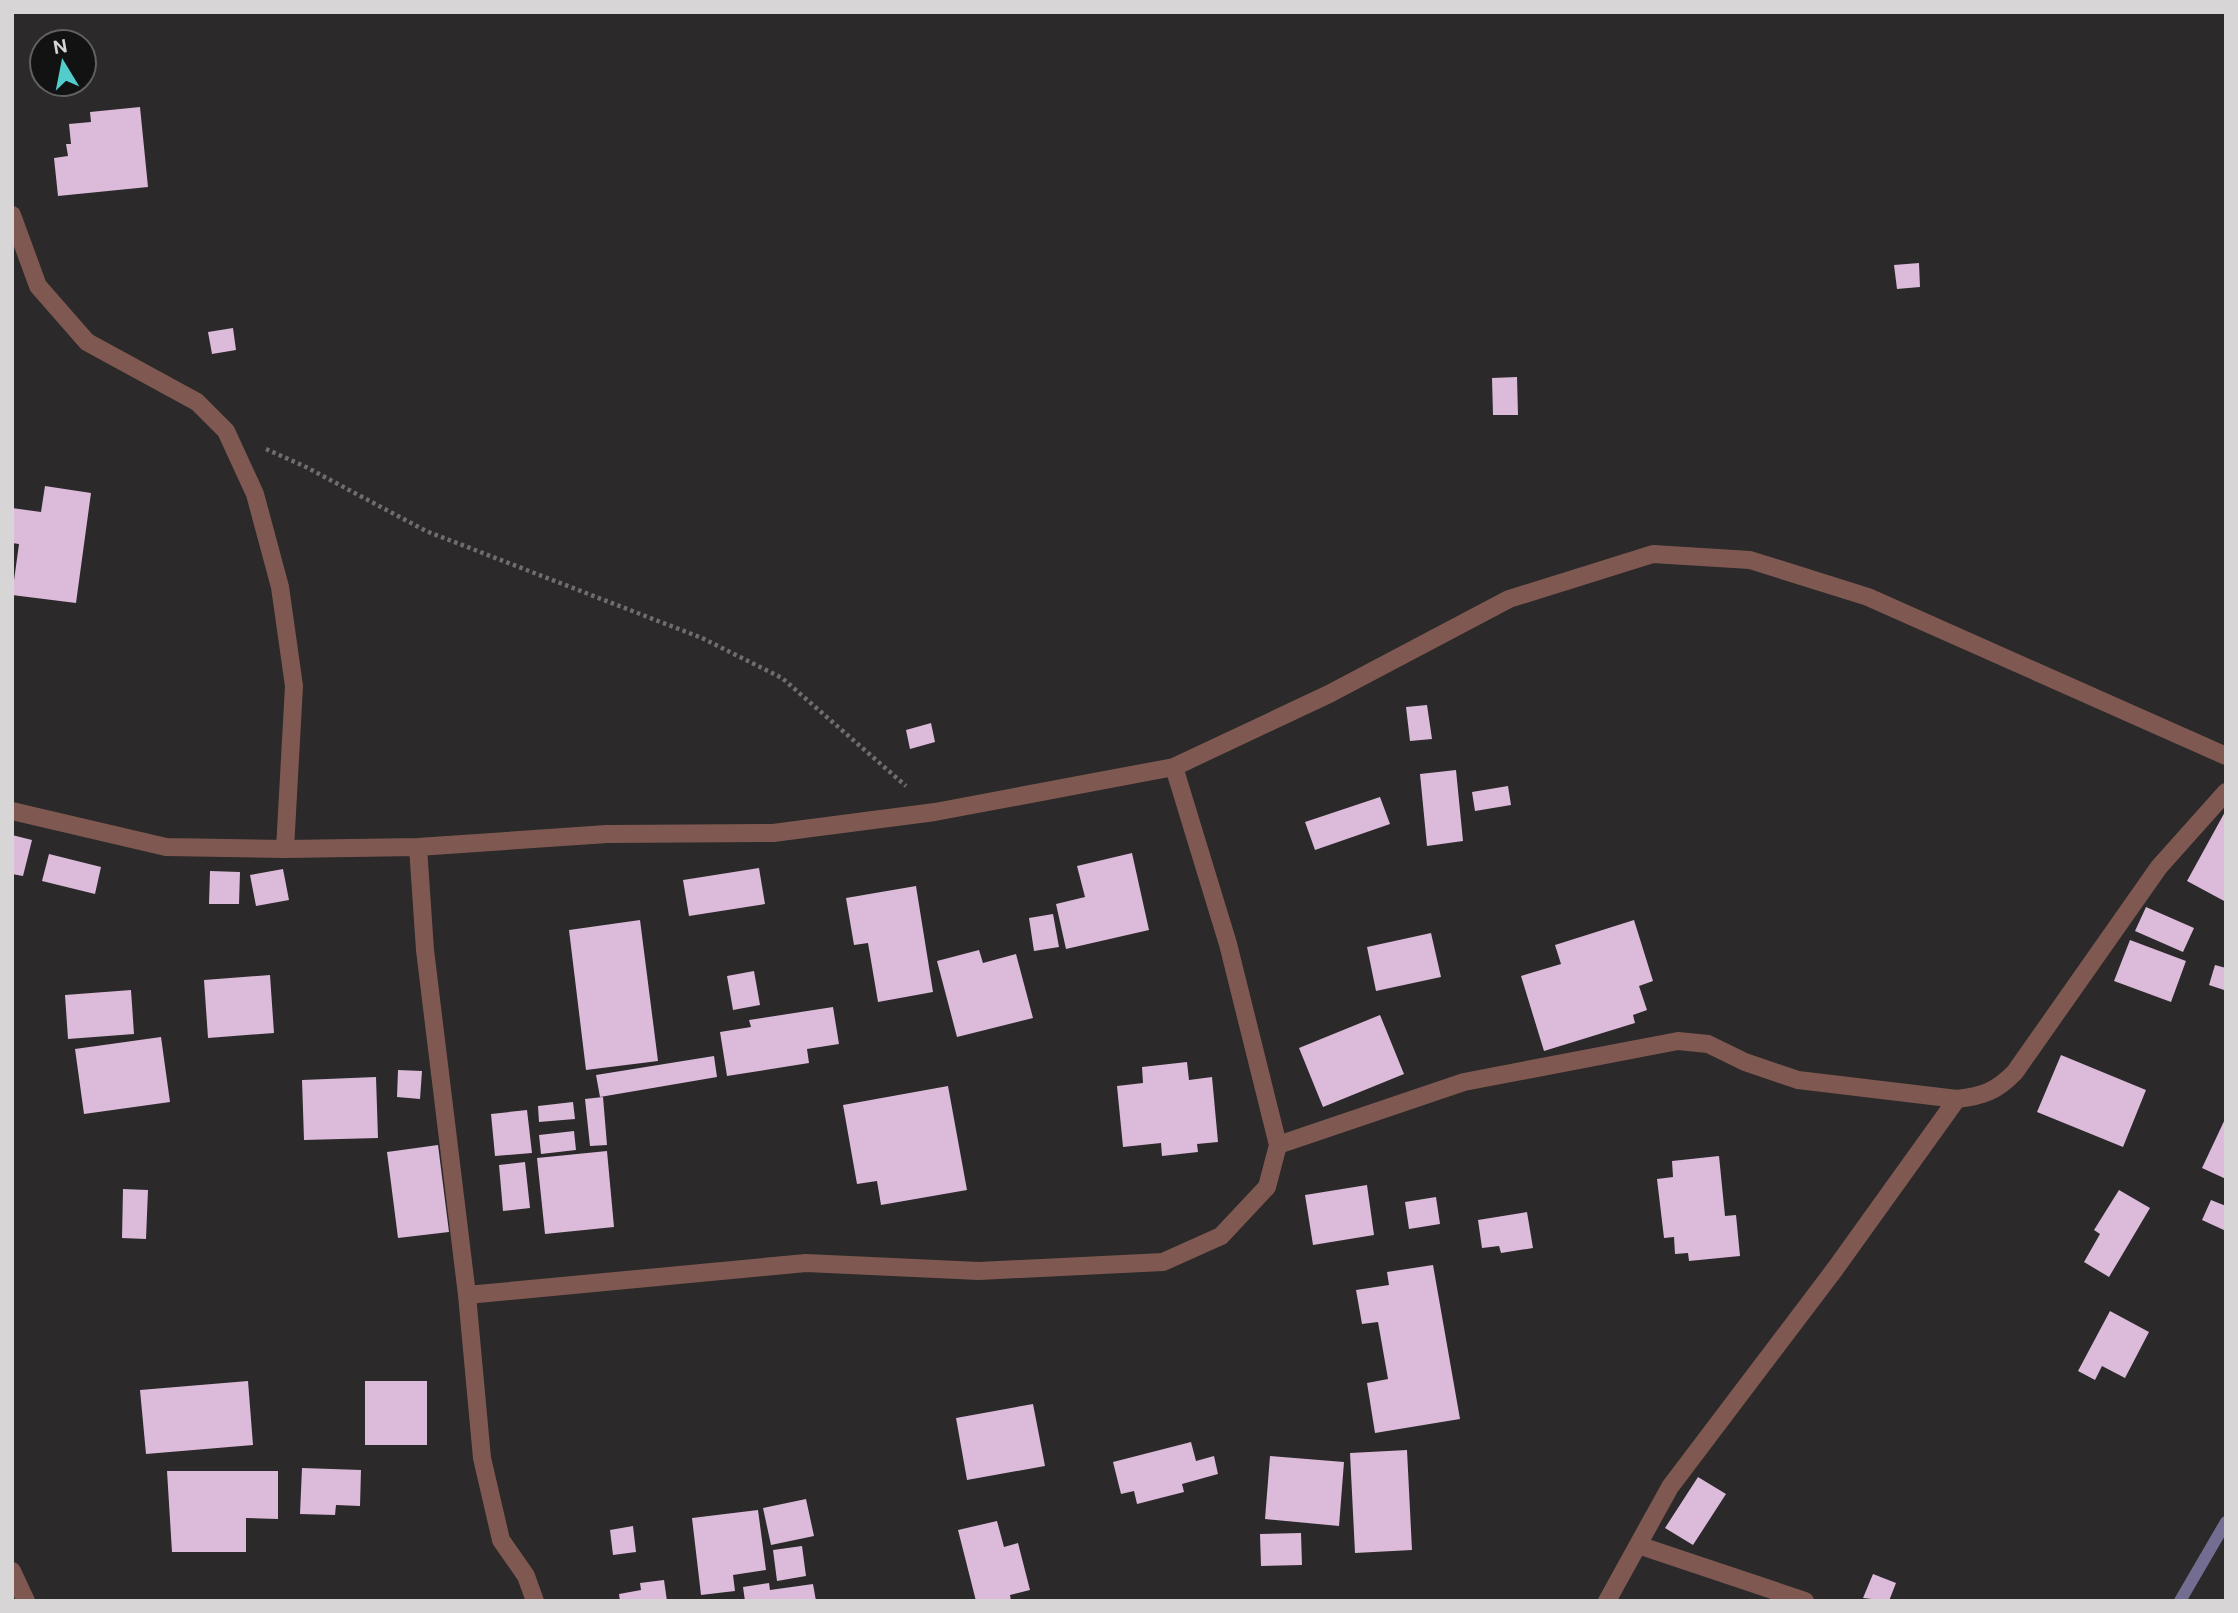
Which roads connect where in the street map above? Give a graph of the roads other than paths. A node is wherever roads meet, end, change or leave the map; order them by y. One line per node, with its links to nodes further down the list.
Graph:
1 (12, 215): 7 (street)
2 (2226, 756): 3 (street)
3 (1174, 767): 6 (street); 9 (street)
4 (2226, 792): 8 (street)
5 (12, 811): 7 (street)
6 (418, 847): 7 (street); 10 (street)
7 (285, 849)
8 (1957, 1100): 9 (street); 11 (street)
9 (1278, 1145): 10 (street)
10 (467, 1296): 14 (street)
11 (1638, 1545): 15 (street); 16 (street)
12 (12, 1572): 13 (street)
13 (26, 1601)
14 (535, 1601)
15 (1607, 1601)
16 (1805, 1601)

